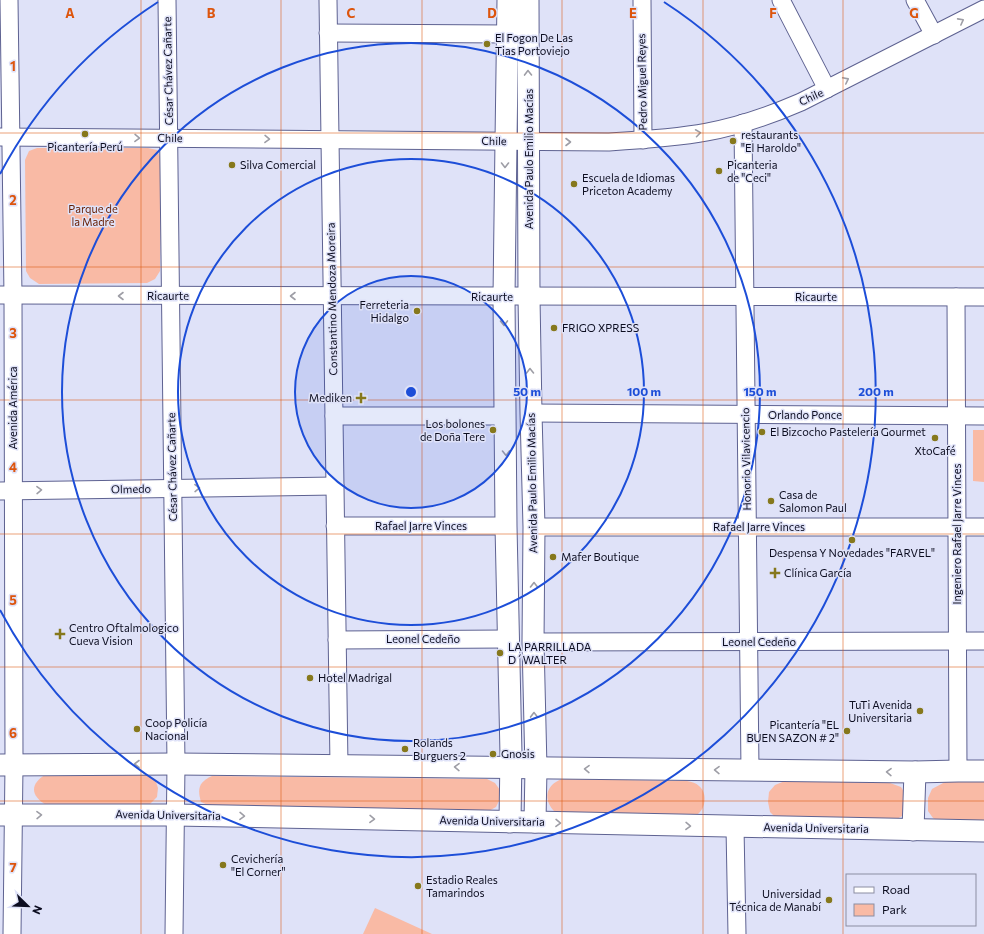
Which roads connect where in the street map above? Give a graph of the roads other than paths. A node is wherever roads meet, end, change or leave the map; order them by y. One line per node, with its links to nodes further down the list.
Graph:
1 (9, 0): 15 (street, Avenida América)
2 (167, 0): 16 (street, César Chávez Cañarte)
3 (328, 0): 10 (street, Constantino Mendoza Moreira)
4 (508, 0): 11 (main road, Avenida Paulo Emilio Macías)
5 (528, 0): 20 (main road, Avenida Paulo Emilio Macías, one-way to 5)
6 (642, 0): 18 (street, Pedro Miguel Reyes)
7 (781, 0): 13 (street)
8 (915, 0): 12 (street)
9 (984, 9): 12 (street, Chile, one-way to 9)
10 (328, 34): 11 (street); 17 (street, Constantino Mendoza Moreira)
11 (508, 34): 19 (main road, Avenida Paulo Emilio Macías)
12 (934, 35): 13 (street, Chile, one-way to 12)
13 (827, 90): 14 (street, Chile)
14 (743, 123): 18 (street, Chile, one-way to 14); 26 (street, Honorio Vilavicencio)
15 (5, 137): 16 (street, Chile, one-way to 16); 21 (street, Avenida América)
16 (168, 138): 17 (street, Chile, one-way to 17); 22 (street, César Chávez Cañarte)
17 (330, 140): 19 (street, Chile); 23 (street, Constantino Mendoza Moreira)
18 (643, 140): 20 (street, Chile, one-way to 18)
19 (506, 141): 20 (street, Chile); 24 (main road, Avenida Paulo Emilio Macías, one-way to 24)
20 (529, 142): 25 (main road, Avenida Paulo Emilio Macías)
21 (6, 296): 22 (street, Ricaurte, one-way to 21); 37 (street, Avenida América)
22 (170, 296): 23 (street, Ricaurte, one-way to 22); 36 (street, César Chávez Cañarte)
23 (332, 296): 24 (street, Ricaurte); 31 (street, Constantino Mendoza Moreira)
24 (504, 296): 25 (street, Ricaurte); 32 (main road, Avenida Paulo Emilio Macías, one-way to 32)
25 (529, 297): 26 (street, Ricaurte); 29 (main road, Avenida Paulo Emilio Macías, one-way to 25)
26 (744, 297): 27 (street, Ricaurte); 30 (street, Honorio Vilavicencio)
27 (956, 297): 28 (street, Ricaurte); 33 (street, Ingeniero Rafael Jarre Vinces)
28 (984, 297)
29 (530, 413): 30 (street, Orlando Ponce); 40 (main road, Avenida Paulo Emilio Macías)
30 (746, 414): 33 (street, Orlando Ponce); 41 (street, Honorio Vilavicencio)
31 (334, 416): 32 (street); 35 (street, Constantino Mendoza Moreira)
32 (505, 416): 39 (main road, Avenida Paulo Emilio Macías, one-way to 39)
33 (957, 416): 34 (street, Orlando Ponce); 42 (street, Ingeniero Rafael Jarre Vinces)
34 (984, 416)
35 (335, 486): 36 (street, Olmedo, one-way to 35); 38 (street, Constantino Mendoza Moreira)
36 (172, 488): 37 (street, Olmedo, one-way to 36); 52 (street, César Chávez Cañarte)
37 (7, 491): 53 (street, Avenida América)
38 (336, 526): 39 (street, Rafael Jarre Vinces); 45 (street, Constantino Mendoza Moreira)
39 (506, 526): 44 (main road, Avenida Paulo Emilio Macías)
40 (534, 527): 41 (street, Rafael Jarre Vinces); 48 (main road, Avenida Paulo Emilio Macías, one-way to 40)
41 (747, 527): 42 (street, Rafael Jarre Vinces); 49 (street, Honorio Vilavicencio)
42 (957, 527): 43 (street, Rafael Jarre Vinces); 46 (street, Ingeniero Rafael Jarre Vinces)
43 (984, 527)
44 (508, 639): 45 (street, Leonel Cedeño); 51 (main road, Avenida Paulo Emilio Macías)
45 (337, 640): 54 (street, Constantino Mendoza Moreira)
46 (958, 641): 47 (street, Leonel Cedeño); 49 (street, Leonel Cedeño); 56 (street, Ingeniero Rafael Jarre Vinces)
47 (984, 641)
48 (533, 642): 49 (street, Leonel Cedeño); 50 (main road, Avenida Paulo Emilio Macías, one-way to 48)
49 (748, 642): 55 (street, Honorio Vilavicencio)
50 (535, 761): 51 (main road); 55 (main road, one-way to 50); 62 (main road, Avenida Paulo Emilio Macías)
51 (510, 762): 54 (main road, one-way to 54); 61 (main road, Avenida Paulo Emilio Macías)
52 (176, 764): 53 (main road, one-way to 53); 54 (main road); 60 (street, César Chávez Cañarte)
53 (7, 765): 59 (street, Avenida América)
54 (339, 766)
55 (750, 771): 58 (main road, one-way to 55)
56 (958, 771): 57 (main road); 58 (main road)
57 (984, 771)
58 (915, 772): 64 (main road)
59 (7, 815): 60 (main road, Avenida Universitaria, one-way to 60); 66 (street, Avenida América)
60 (175, 815): 61 (main road, Avenida Universitaria, one-way to 61); 67 (street, César Chávez Cañarte)
61 (510, 822): 62 (main road, Avenida Universitaria)
62 (535, 822): 63 (main road, Avenida Universitaria, one-way to 63)
63 (735, 827): 64 (main road, Avenida Universitaria); 68 (street)
64 (913, 830): 65 (main road, Avenida Universitaria)
65 (984, 831)
66 (12, 934)
67 (174, 934)
68 (737, 934)

